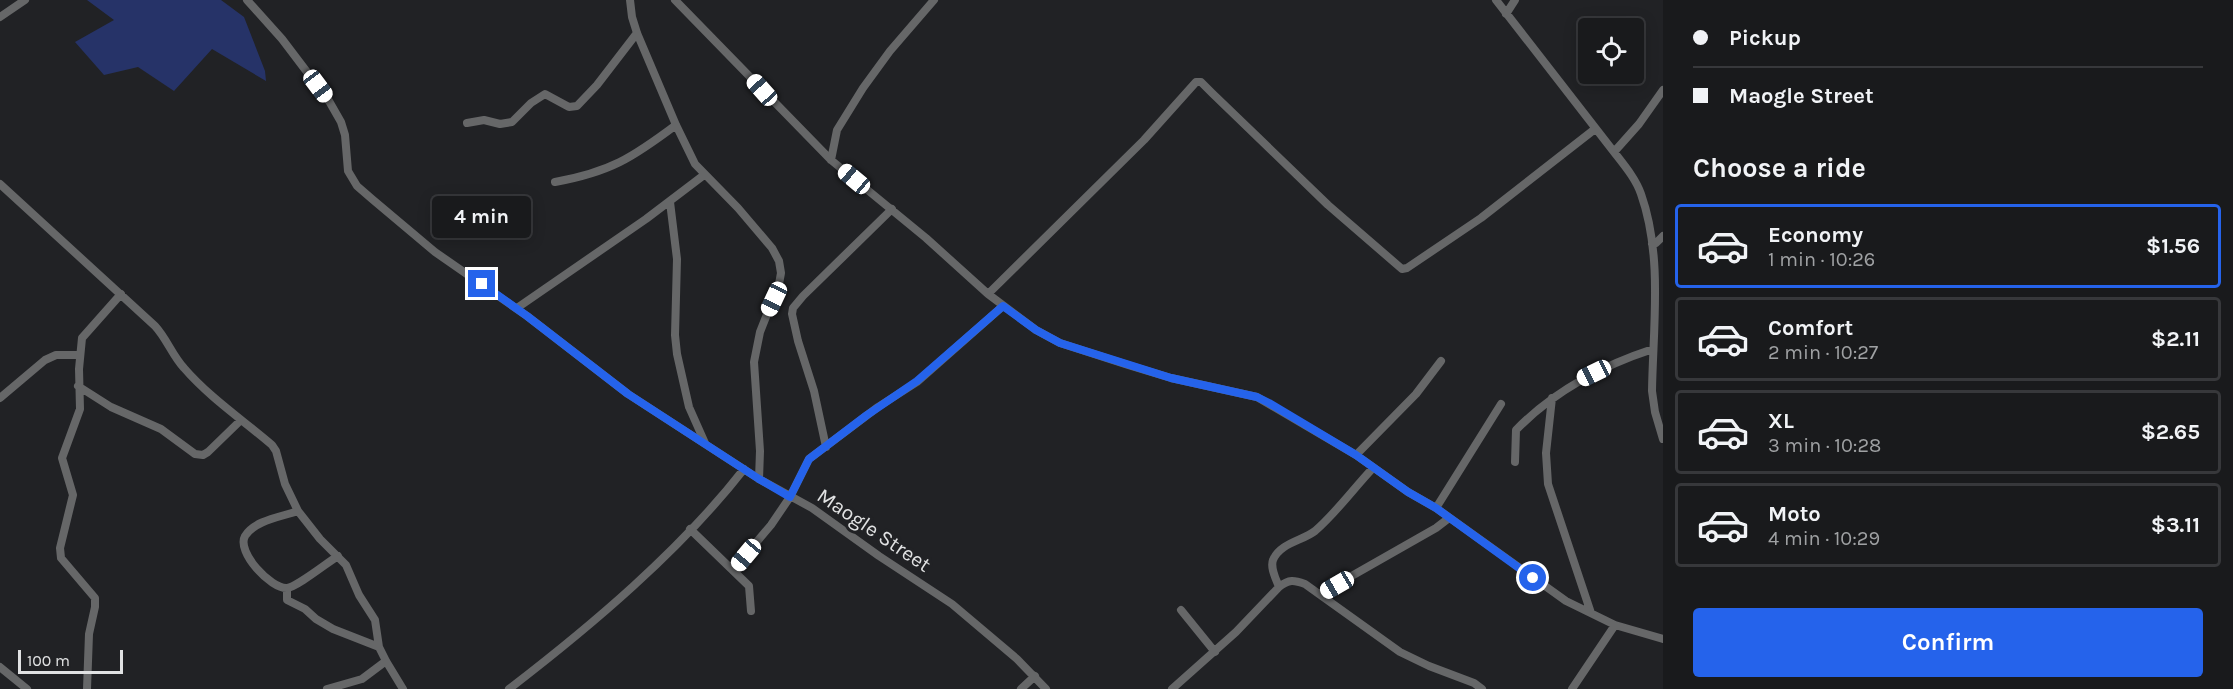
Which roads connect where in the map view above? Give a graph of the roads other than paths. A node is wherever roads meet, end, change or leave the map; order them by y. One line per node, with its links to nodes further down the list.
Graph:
1 (25, 0): 9 (street)
2 (247, 0): 27 (street, Maogle Street)
3 (630, 0): 10 (street)
4 (675, 0): 16 (street)
5 (934, 0): 16 (street)
6 (1496, 0): 8 (street)
7 (1515, 0): 8 (street)
8 (1506, 14): 14 (street)
9 (0, 17)
10 (637, 33): 12 (street); 13 (street)
11 (1663, 90): 15 (street)
12 (468, 123)
13 (676, 125): 17 (street); 18 (street)
14 (1595, 129): 15 (street); 25 (street)
15 (1614, 152): 23 (street)
16 (831, 160): 21 (street)
17 (704, 175): 20 (street); 43 (street)
18 (555, 182)
19 (0, 184): 24 (street)
20 (670, 202): 27 (street); 37 (street)
21 (892, 209): 25 (street); 38 (street)
22 (1663, 236): 23 (street)
23 (1652, 244): 28 (street)
24 (121, 294): 29 (street); 35 (street)
25 (988, 294): 26 (street)
26 (1003, 306): 38 (street); 39 (street)
27 (517, 308): 37 (street, Maogle Street)
28 (1653, 349): 32 (street); 36 (street)
29 (80, 355): 31 (street); 33 (street)
30 (1441, 361): 39 (street)
31 (78, 386): 35 (street); 65 (street)
32 (1552, 398): 40 (street); 56 (street)
33 (0, 399)
34 (1501, 404): 45 (street)
35 (241, 420): 46 (street)
36 (1663, 439)
37 (705, 443): 42 (street, Maogle Street)
38 (826, 447): 44 (street)
39 (1356, 455): 41 (street)
40 (1515, 462)
41 (1373, 468): 45 (street); 51 (street)
42 (744, 470): 43 (street, Maogle Street); 48 (street)
43 (759, 479): 44 (street, Maogle Street)
44 (790, 497): 50 (street); 63 (street, Maogle Street)
45 (1436, 508): 47 (street)
46 (298, 511): 49 (street); 52 (street)
47 (1449, 518): 53 (street); 56 (street)
48 (690, 530): 50 (street); 68 (street)
49 (338, 556): 52 (street); 59 (street)
50 (733, 570): 55 (street)
51 (1279, 587): 53 (street); 60 (street)
52 (287, 588): 59 (street)
53 (1320, 594): 72 (street)
54 (1181, 610): 60 (street)
55 (751, 611)
56 (1591, 614): 57 (street)
57 (1615, 625): 58 (street); 73 (street)
58 (1663, 639)
59 (379, 647): 61 (street)
60 (1215, 652): 71 (street)
61 (386, 661): 66 (street); 67 (street)
62 (0, 668): 64 (street)
63 (1035, 676): 69 (street); 70 (street, Maogle Street)
64 (27, 689)
65 (87, 689)
66 (327, 689)
67 (404, 689)
68 (509, 689)
69 (1021, 689)
70 (1046, 689)
71 (1172, 689)
72 (1482, 689)
73 (1572, 689)

